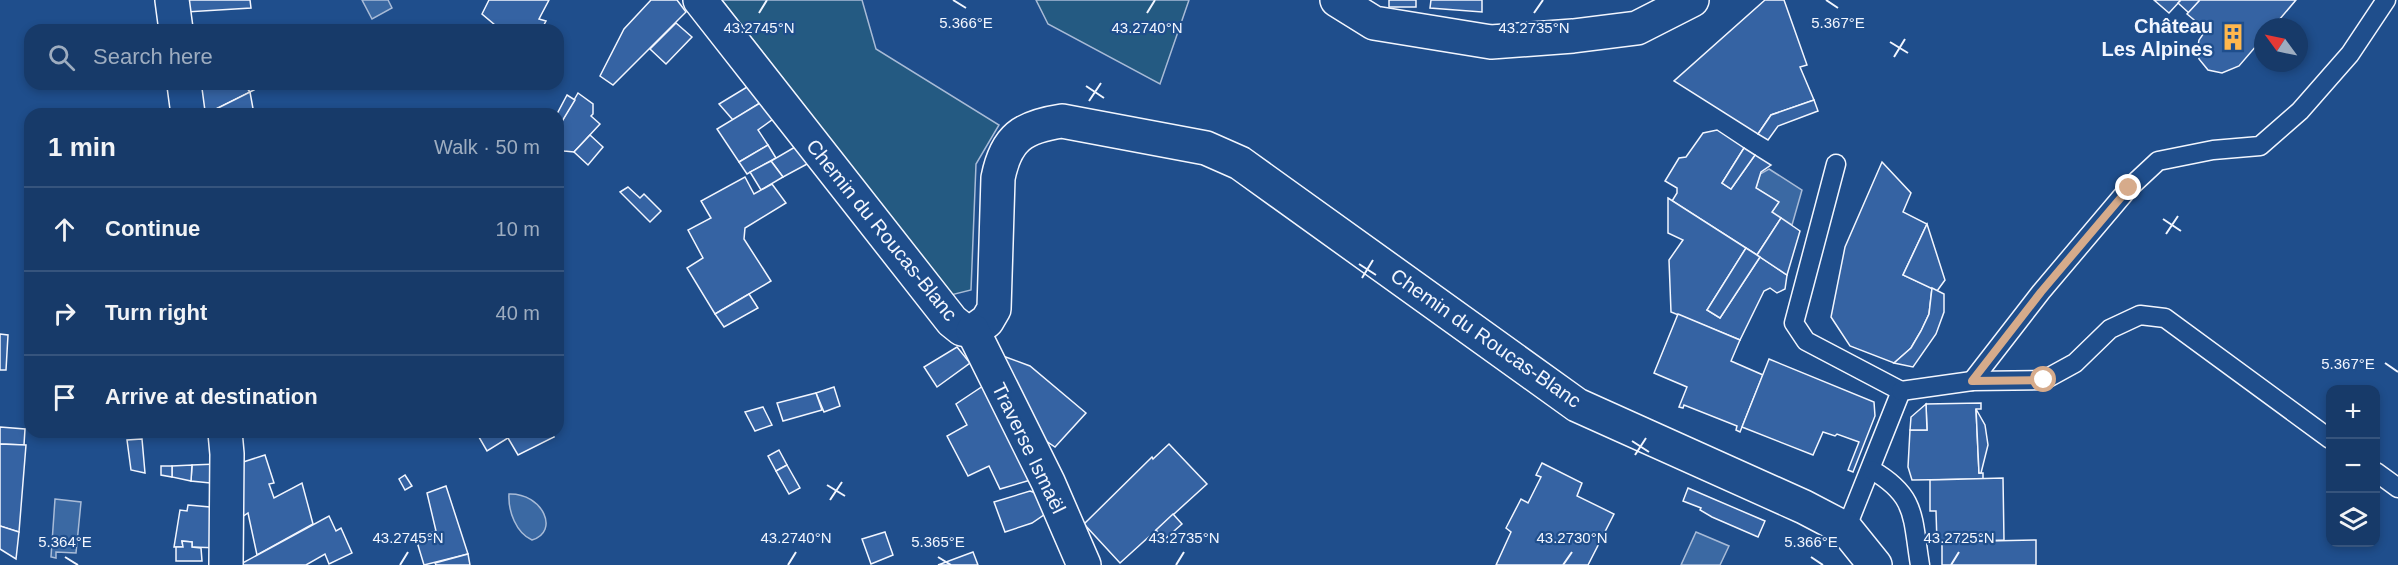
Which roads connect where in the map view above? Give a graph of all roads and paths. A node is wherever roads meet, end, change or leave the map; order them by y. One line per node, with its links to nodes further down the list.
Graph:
1 (172, 0): 6 (street)
2 (700, 0): 10 (street, Chemin du Roucas-Blanc)
3 (1337, 0): 4 (street)
4 (1692, 0)
5 (2386, 0): 11 (lane)
6 (176, 24)
7 (185, 90): 8 (street)
8 (187, 108)
9 (1836, 164): 12 (lane)
10 (973, 331): 18 (street, Chemin du Roucas-Blanc); 20 (street, Traverse Ismaël)
11 (1972, 381): 12 (lane); 13 (lane)
12 (1901, 391): 15 (lane)
13 (2326, 435)
14 (226, 438): 19 (street)
15 (1872, 470): 18 (lane); 22 (lane)
16 (2380, 475): 17 (lane)
17 (2398, 488)
18 (1846, 529): 21 (street, Chemin du Roucas-Blanc)
19 (226, 565)
20 (1083, 565)
21 (1875, 565)
22 (1920, 565)

